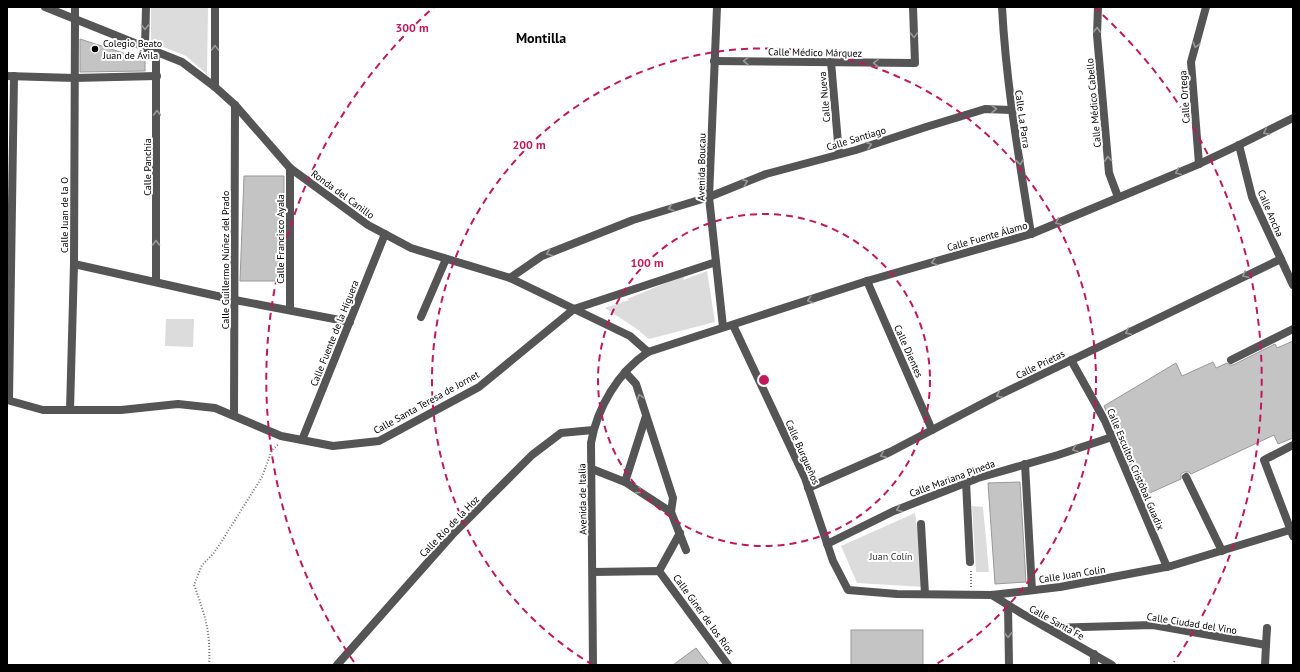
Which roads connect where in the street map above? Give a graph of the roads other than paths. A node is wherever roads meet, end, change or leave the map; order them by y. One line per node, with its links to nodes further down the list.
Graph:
1 (44, 7): 10 (street, Ronda del Canillo)
2 (75, 7): 10 (street, Calle Juan de la O)
3 (146, 7): 11 (street, one-way to 11)
4 (215, 7): 18 (street, one-way to 4)
5 (717, 7): 13 (street, Avenida Boucau)
6 (914, 7): 14 (street, Calle Médico Márquez, one-way to 14)
7 (1002, 7): 20 (street, Calle La Parra)
8 (1098, 7): 27 (street, Calle Médico Cabello, one-way to 8)
9 (1206, 7): 24 (street, Calle Ortega, one-way to 24)
10 (75, 19): 11 (street, Ronda del Canillo); 17 (street, Calle Juan de la O)
11 (145, 48): 12 (street, Ronda del Canillo)
12 (156, 52): 16 (street, Calle Panchía); 18 (street, Ronda del Canillo)
13 (714, 61): 14 (street, Calle Médico Márquez, one-way to 13); 26 (street, Avenida Boucau)
14 (831, 62): 23 (street, Calle Nueva)
15 (10, 76): 17 (street); 50 (street)
16 (157, 76): 17 (street); 36 (street, Calle Panchía, one-way to 16)
17 (74, 78): 33 (street, Calle Juan de la O)
18 (215, 87): 19 (street, Ronda del Canillo)
19 (235, 105): 25 (street, Ronda del Canillo); 38 (street, Calle Guillermo Núñez del Prado)
20 (1011, 110): 23 (street, Calle Santiago, one-way to 20); 29 (street, Calle La Parra, one-way to 29)
21 (1293, 118): 22 (street, Calle Fuente Álamo, one-way to 22)
22 (1240, 145): 24 (street, Calle Fuente Álamo); 31 (street, Calle Ancha)
23 (839, 154): 26 (street, Calle Santiago, one-way to 23)
24 (1199, 164): 27 (street, Calle Fuente Álamo, one-way to 27)
25 (290, 168): 28 (street, Ronda del Canillo); 40 (street, Calle Francisco Ayala)
26 (709, 197): 32 (street, Avenida Boucau); 34 (street, Calle Santiago, one-way to 34)
27 (1118, 197): 29 (street, Calle Fuente Álamo, one-way to 29)
28 (386, 234): 30 (street, Ronda del Canillo); 42 (street, Calle Fuente de la Higuera)
29 (1031, 234): 35 (street, Calle Fuente Álamo, one-way to 35)
30 (446, 259): 34 (street, Ronda del Canillo); 41 (street)
31 (1281, 259): 37 (street, Calle Ancha); 47 (street, Calle Prietas, one-way to 47)
32 (716, 262): 39 (street); 44 (street, Avenida Boucau)
33 (74, 264): 36 (street); 51 (street, Calle Juan de la O)
34 (510, 278): 39 (street, Ronda del Canillo)
35 (867, 281): 43 (street, Calle Fuente Álamo, one-way to 43); 55 (street, Calle Dientes)
36 (156, 282): 38 (street)
37 (1293, 285)
38 (235, 300): 40 (street); 52 (street, Calle Guillermo Núñez del Prado)
39 (574, 309): 46 (street, Ronda del Canillo); 57 (street, Calle Santa Teresa de Jornet)
40 (290, 310): 42 (street)
41 (421, 317)
42 (350, 322): 57 (street, Calle Fuente de la Higuera)
43 (733, 325): 44 (street, Calle Fuente Álamo); 64 (street, Calle Burgueños)
44 (723, 327): 46 (street, Avenida de Italia)
45 (1293, 329): 48 (street)
46 (648, 352): 49 (street, Avenida de Italia)
47 (1071, 360): 55 (street, Calle Prietas, one-way to 55); 56 (street, Calle Escultor Cristóbal Guadix)
48 (1231, 360)
49 (625, 372): 53 (street, one-way to 49); 54 (street, Avenida de Italia)
50 (8, 400): 51 (street, Calle Santa Teresa de Jornet)
51 (70, 410): 52 (street, Calle Santa Teresa de Jornet)
52 (234, 416): 57 (street, Calle Santa Teresa de Jornet)
53 (646, 416): 62 (street); 65 (street)
54 (593, 430): 60 (street, Avenida de Italia); 85 (street, Calle Río de la Hoz)
55 (932, 430): 64 (street, Calle Prietas, one-way to 64)
56 (1112, 437): 59 (street, Calle Mariana Pineda, one-way to 59); 73 (street, Calle Escultor Cristóbal Guadix)
57 (302, 440)
58 (1293, 445): 67 (street)
59 (1025, 464): 63 (street, Calle Mariana Pineda); 77 (street)
60 (592, 469): 62 (street); 75 (street, Avenida de Italia)
61 (1186, 477): 71 (street)
62 (625, 482): 65 (street, one-way to 65)
63 (966, 482): 69 (street, Calle Mariana Pineda, one-way to 69); 72 (street)
64 (808, 488): 69 (street, Calle Burgueños)
65 (671, 512): 68 (street)
66 (921, 524): 78 (street)
67 (1292, 531): 71 (street, Calle Juan Colín)
68 (680, 533): 70 (street); 74 (street)
69 (827, 544): 76 (street, Calle Burgueños)
70 (686, 550)
71 (1222, 550): 73 (street, Calle Juan Colín)
72 (970, 562)
73 (1167, 567): 77 (street, Calle Juan Colín)
74 (659, 571): 75 (street, Calle Giner de los Ríos); 87 (street, Calle Giner de los Ríos)
75 (593, 572): 86 (street, Avenida de Italia)
76 (848, 590): 78 (street, Calle Juan Colín)
77 (1032, 590): 79 (street, Calle Juan Colín)
78 (924, 594): 79 (street, Calle Juan Colín)
79 (992, 595): 80 (street, Calle Santa Fe)
80 (1008, 604): 81 (street, Calle Santa Fe); 88 (street, one-way to 88)
81 (1048, 628): 83 (street, Calle Ciudad del Vino); 84 (street, Calle Santa Fe)
82 (1267, 628): 83 (street)
83 (1266, 645): 91 (street)
84 (1094, 654): 89 (street); 90 (street, Calle Santa Fe)
85 (337, 665)
86 (593, 665)
87 (728, 665)
88 (1009, 665)
89 (1094, 665)
90 (1112, 665)
91 (1265, 665)

